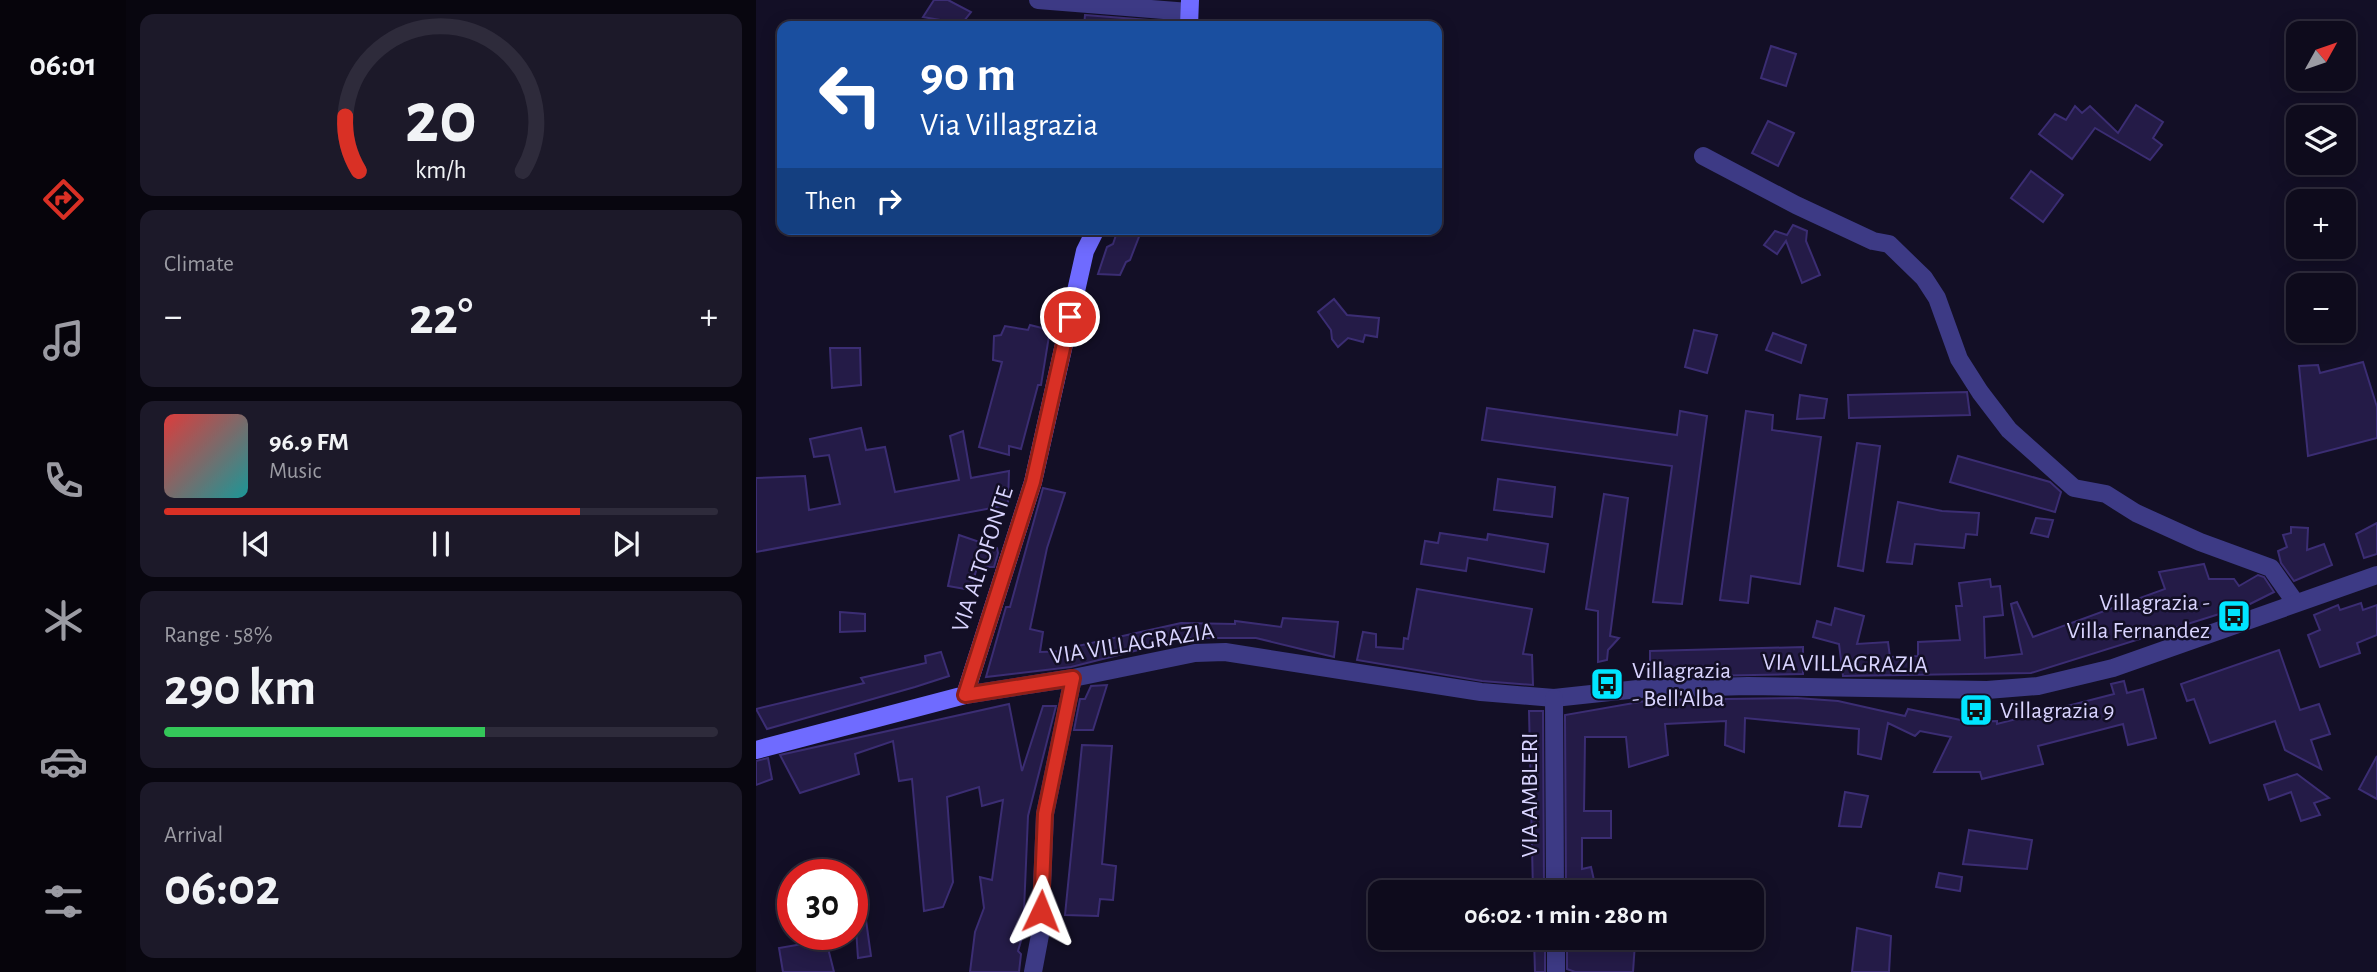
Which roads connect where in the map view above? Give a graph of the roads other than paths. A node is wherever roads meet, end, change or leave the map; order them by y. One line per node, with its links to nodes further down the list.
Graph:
1 (1038, 0): 2 (street)
2 (1189, 13)
3 (1703, 156): 6 (street)
4 (1093, 235): 8 (main road, VIA ALTOFONTE)
5 (2377, 575): 6 (street, VIA VILLAGRAZIA)
6 (2295, 603): 9 (street, VIA VILLAGRAZIA)
7 (1073, 678): 8 (street, VIA VILLAGRAZIA); 9 (street, VIA VILLAGRAZIA); 13 (street)
8 (965, 695): 10 (main road)
9 (1554, 698): 11 (street, VIA AMBLERI)
10 (756, 750)
11 (1555, 880)
12 (1556, 950): 14 (street)
13 (1032, 972)
14 (1556, 972)

